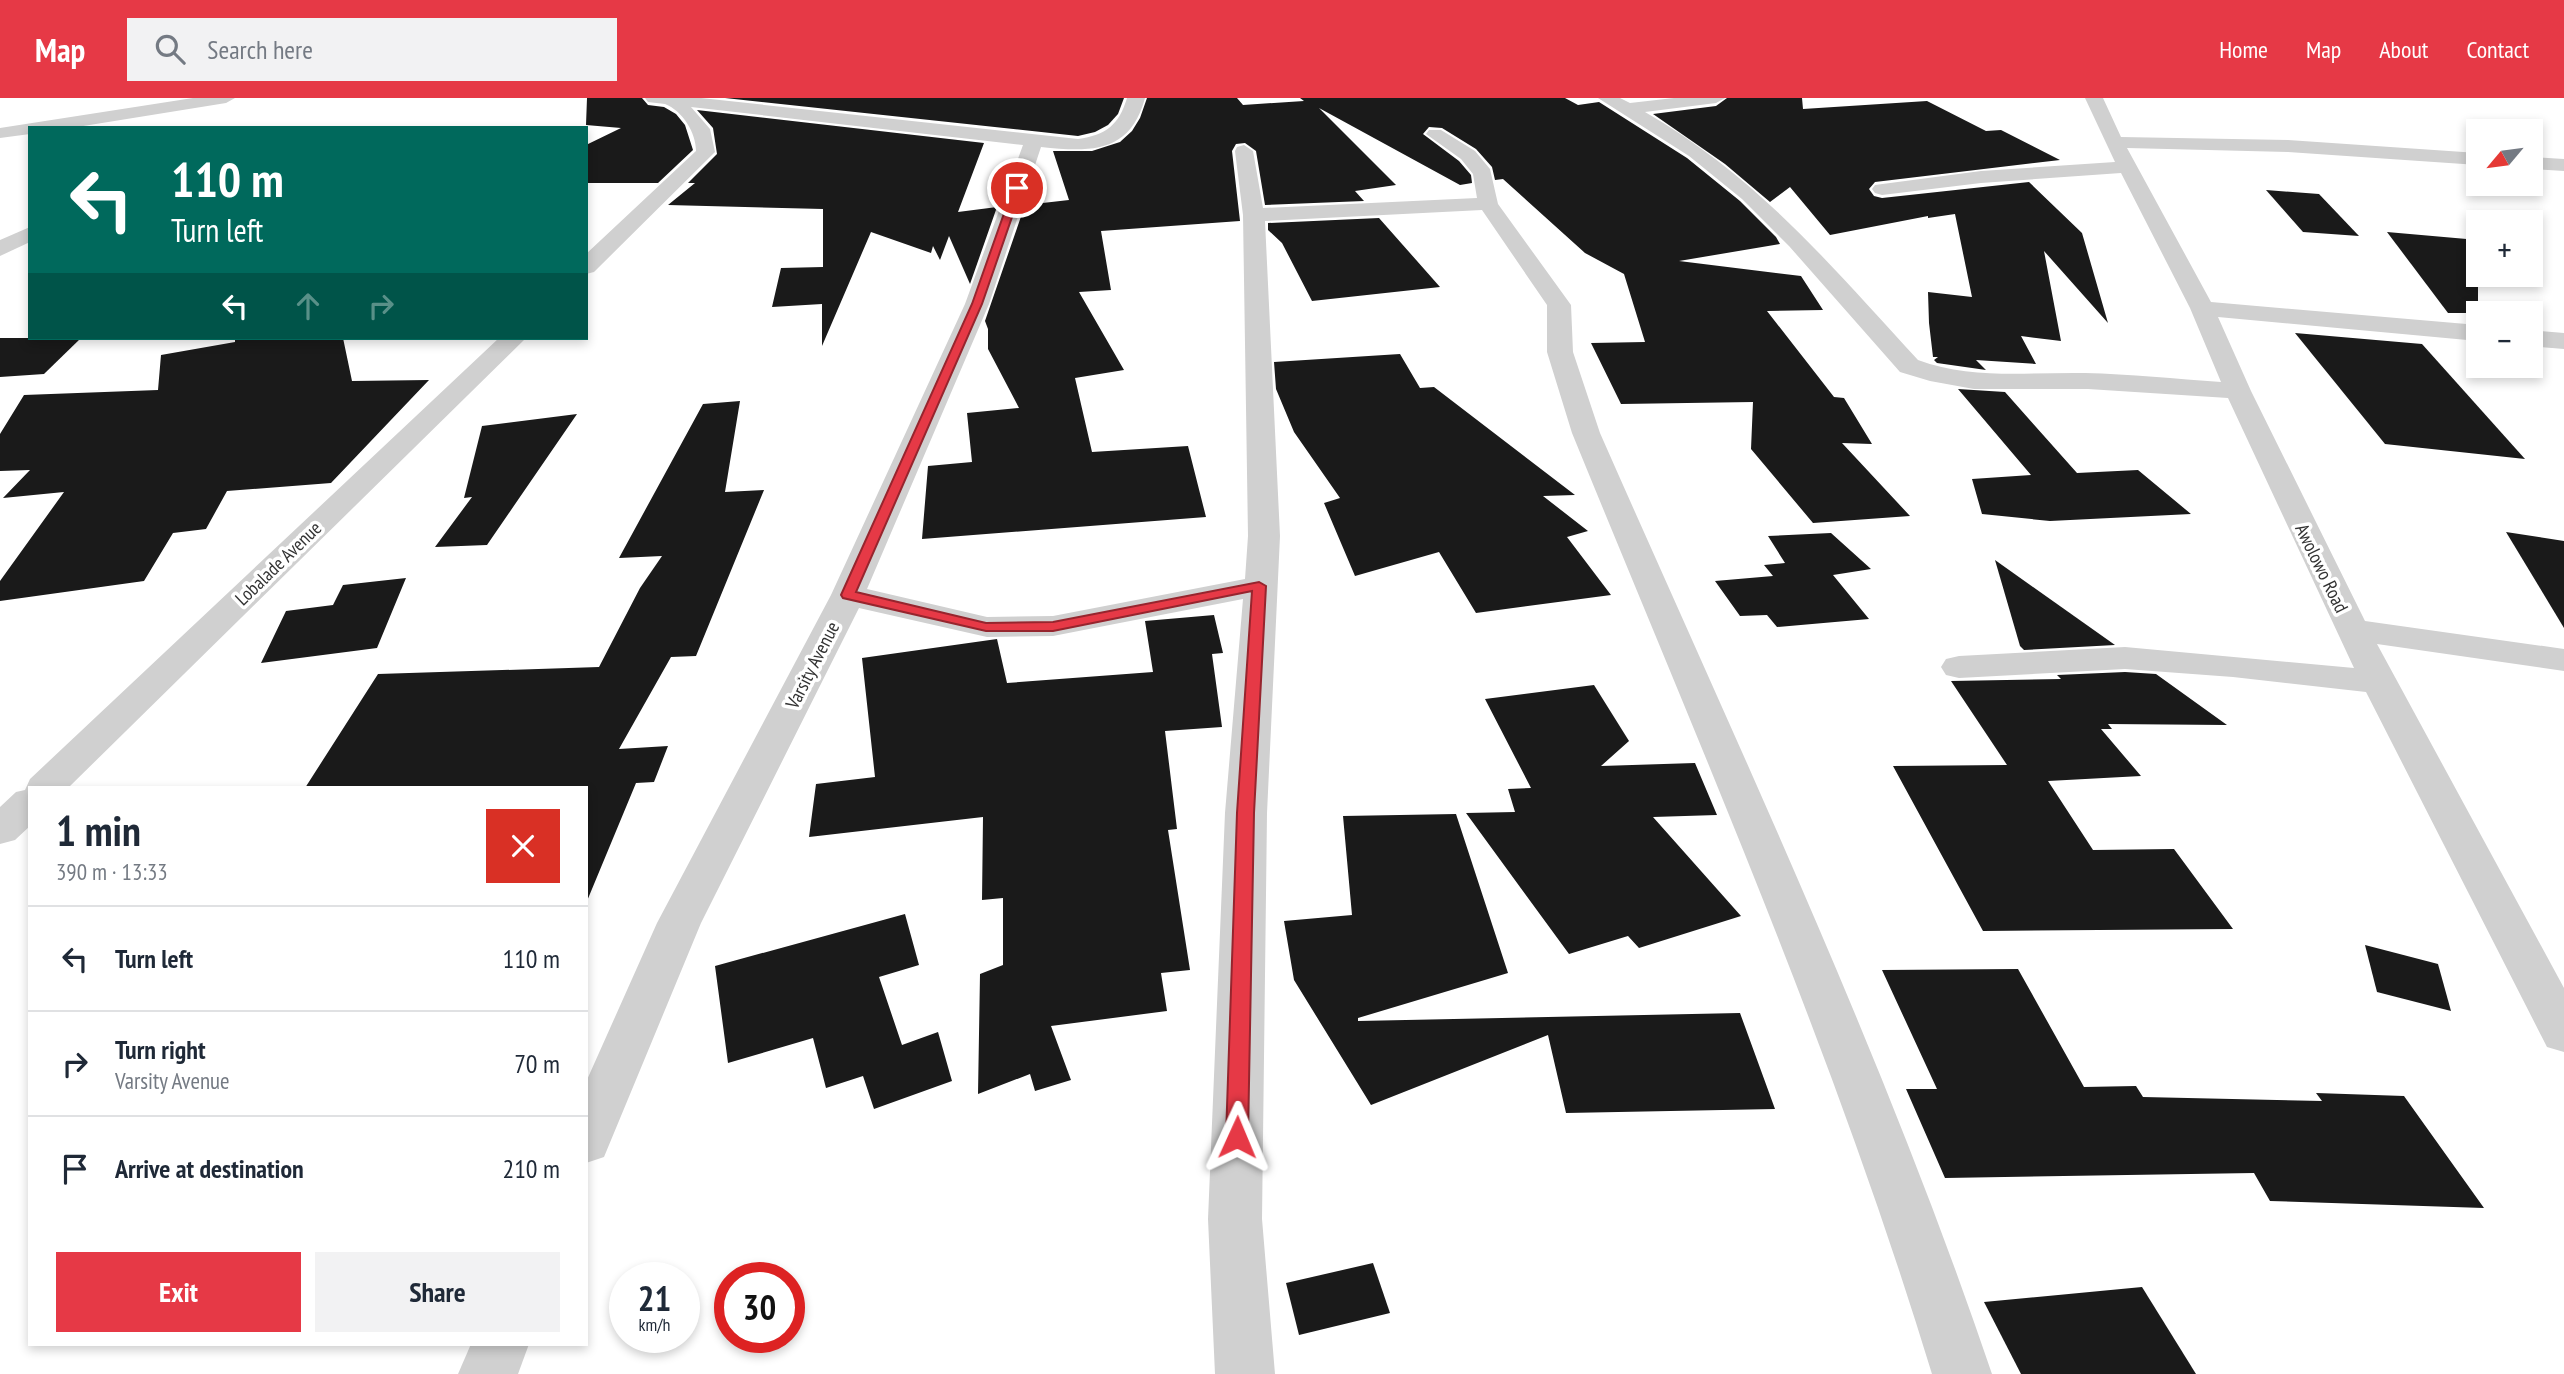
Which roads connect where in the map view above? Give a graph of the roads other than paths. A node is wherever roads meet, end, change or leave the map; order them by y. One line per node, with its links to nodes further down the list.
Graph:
1 (116, 98): 11 (street)
2 (226, 98): 11 (street)
3 (654, 98): 8 (street)
4 (832, 98): 10 (street)
5 (1136, 98): 16 (street)
6 (1716, 98): 9 (street)
7 (2094, 98): 18 (street, Awolowo Road)
8 (673, 101): 10 (street); 27 (street)
9 (1617, 104): 33 (street)
10 (780, 112): 16 (street)
11 (86, 119): 12 (street)
12 (44, 126)
13 (28, 129): 14 (street)
14 (0, 134)
15 (1435, 134): 23 (street)
16 (1034, 141): 35 (street, Varsity Avenue)
17 (1244, 151): 24 (street)
18 (2120, 155): 19 (street); 22 (street); 28 (street, Awolowo Road)
19 (2466, 158)
20 (2543, 164): 21 (street)
21 (2564, 165)
22 (1882, 189)
23 (1488, 204): 24 (street); 48 (street)
24 (1254, 215): 34 (street)
25 (28, 234): 26 (street)
26 (0, 249)
27 (588, 265)
28 (2202, 308): 29 (street); 33 (street, Awolowo Road)
29 (2466, 332)
30 (2543, 339): 32 (street)
31 (511, 340): 40 (street, Lobalade Avenue)
32 (2564, 341)
33 (2238, 391): 36 (street, Awolowo Road)
34 (1259, 586): 35 (street); 47 (street)
35 (848, 595): 44 (street, Varsity Avenue)
36 (2352, 630): 37 (street); 39 (street, Awolowo Road)
37 (2564, 660)
38 (1959, 667): 39 (street)
39 (2379, 682): 43 (street, Awolowo Road)
40 (46, 786)
41 (28, 804): 42 (street)
42 (0, 830)
43 (2564, 1032)
44 (588, 1136)
45 (499, 1346): 46 (street)
46 (488, 1374)
47 (1245, 1374)
48 (1962, 1374)

